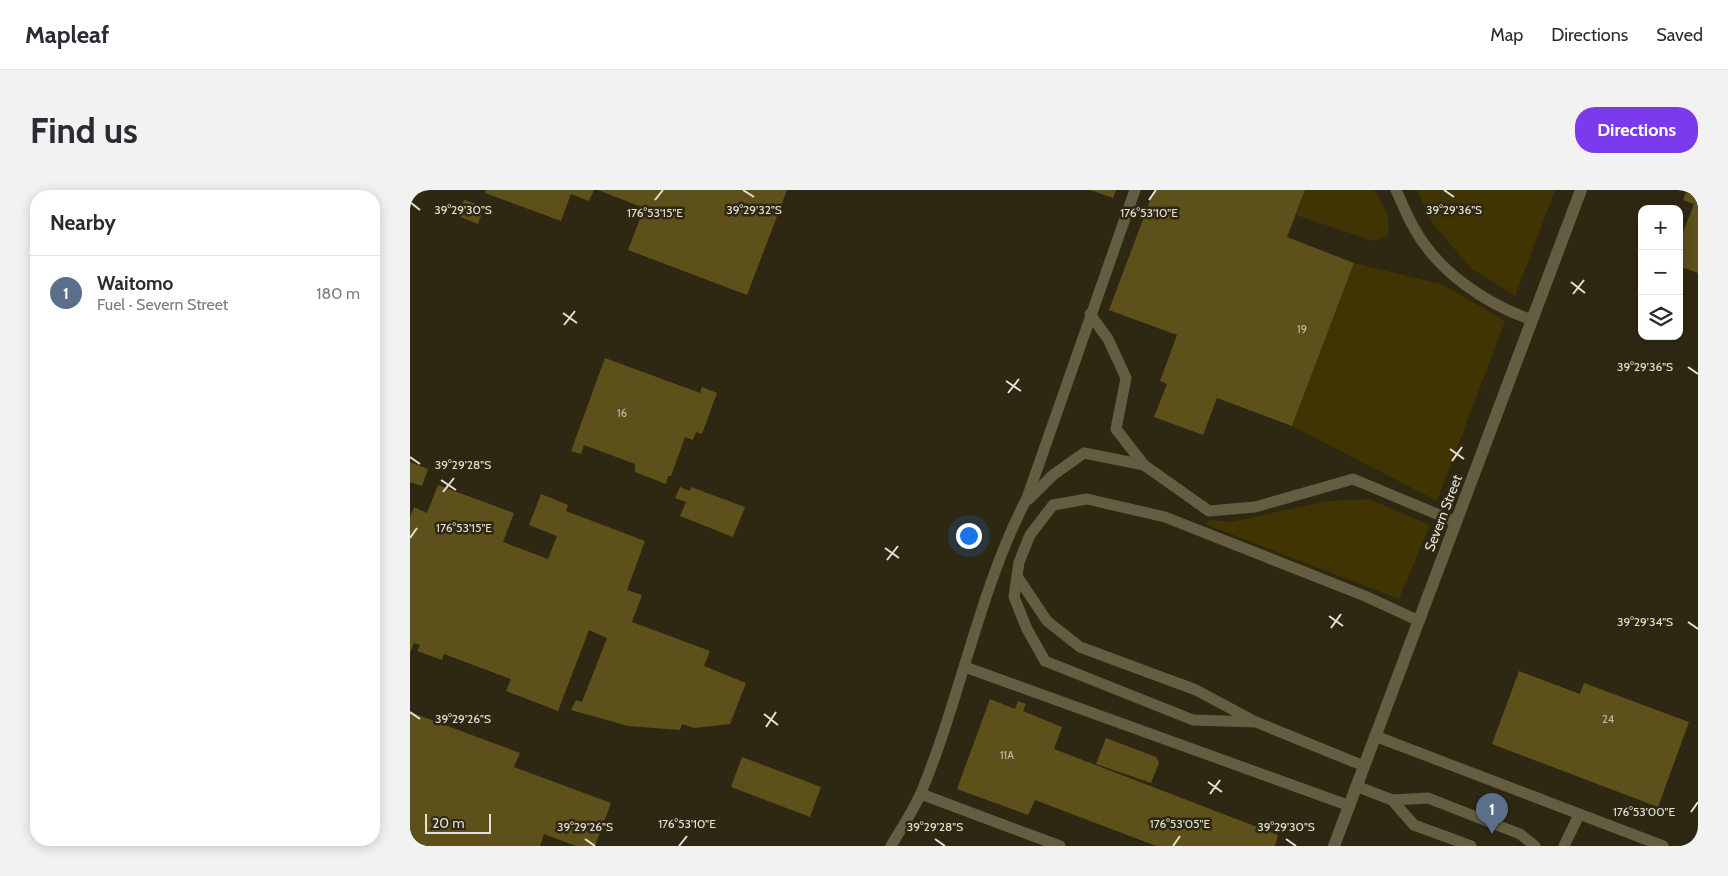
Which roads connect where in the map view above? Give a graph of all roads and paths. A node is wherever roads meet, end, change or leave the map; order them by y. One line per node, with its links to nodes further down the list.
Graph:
1 (1136, 190): 4 (lane)
2 (1396, 190): 5 (lane)
3 (1581, 190): 5 (street, Severn Street)
4 (1090, 314): 6 (lane); 8 (lane)
5 (1532, 320): 7 (street, Severn Street)
6 (1144, 466): 7 (lane); 8 (lane)
7 (1456, 522): 10 (street, Severn Street)
8 (1013, 524): 11 (lane)
9 (1018, 576): 10 (lane); 12 (lane); 12 (lane)
10 (1418, 622): 13 (street, Severn Street)
11 (965, 667): 16 (lane); 18 (lane)
12 (1256, 722): 14 (lane)
13 (1375, 736): 14 (street, Severn Street); 19 (lane)
14 (1364, 766): 15 (street, Severn Street)
15 (1356, 786): 17 (lane); 18 (street, Severn Street)
16 (921, 794): 20 (lane); 21 (lane)
17 (1392, 800): 23 (lane); 24 (lane)
18 (1350, 806): 22 (street, Severn Street)
19 (1580, 815): 25 (lane); 26 (lane)
20 (891, 846)
21 (1060, 846)
22 (1334, 846)
23 (1471, 846)
24 (1535, 846)
25 (1564, 846)
26 (1663, 846)

